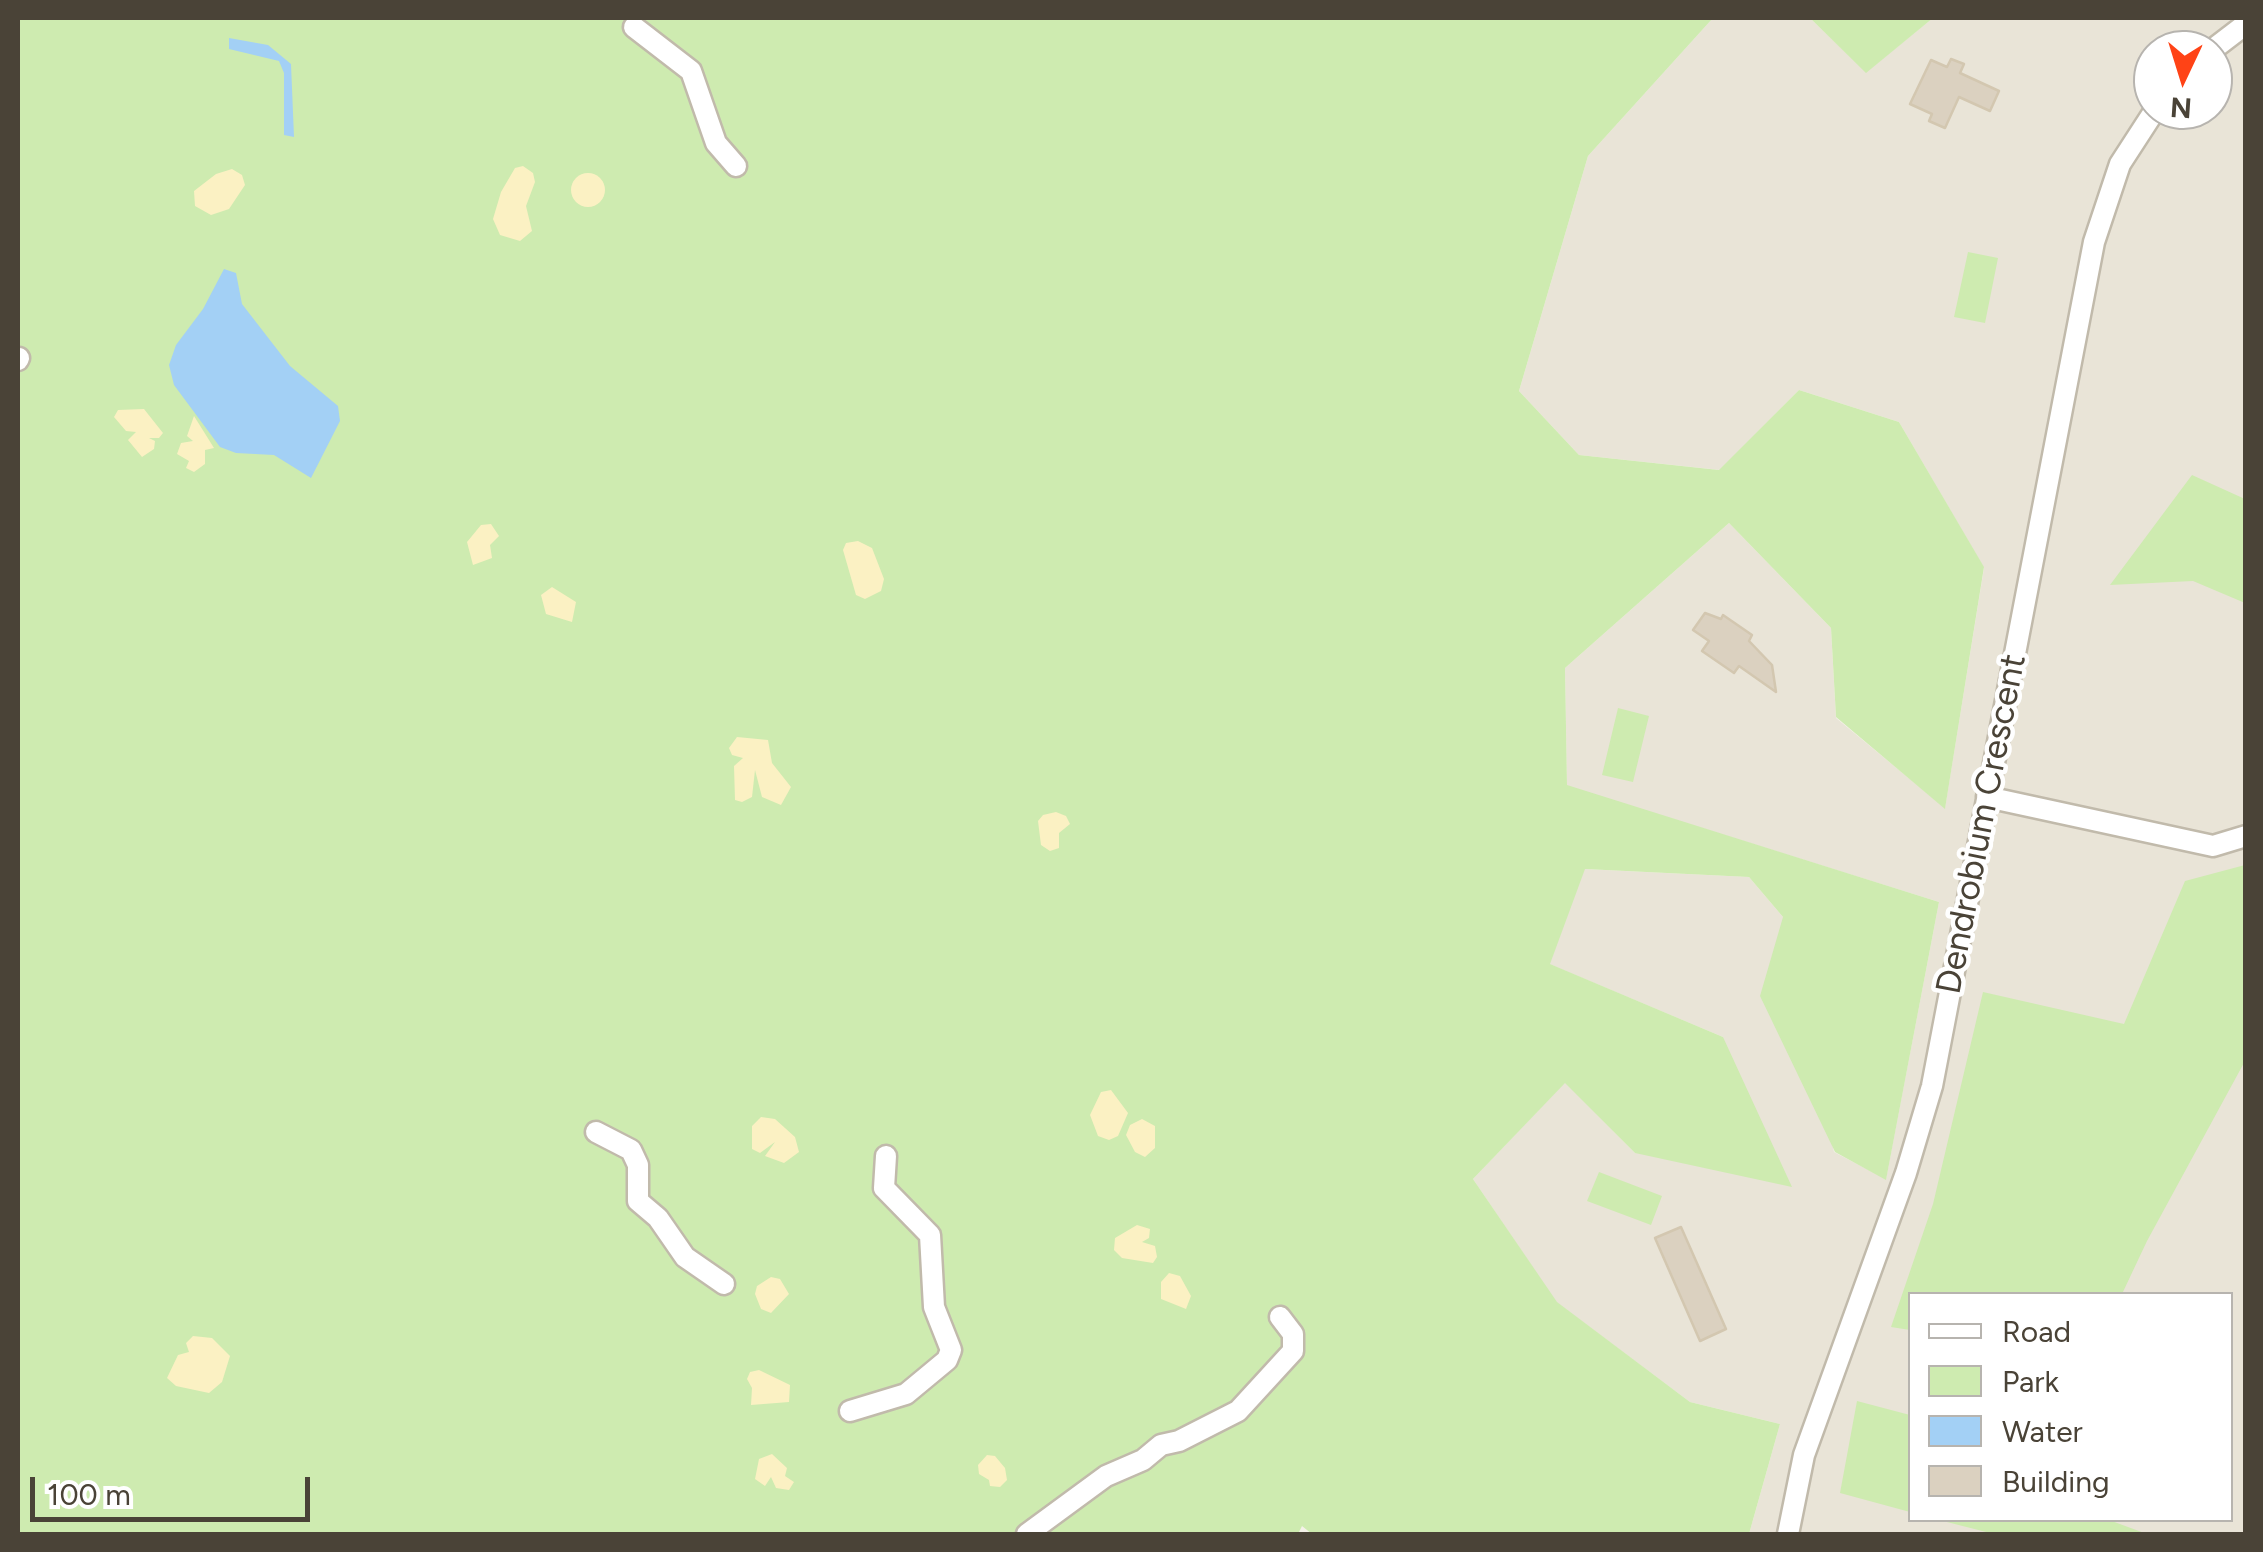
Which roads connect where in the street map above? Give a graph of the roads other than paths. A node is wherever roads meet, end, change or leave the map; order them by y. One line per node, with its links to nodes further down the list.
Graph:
1 (634, 26): 3 (street)
2 (2139, 130): 4 (street, Dendrobium Crescent)
3 (736, 166)
4 (1987, 797): 5 (street); 12 (street, Dendrobium Crescent)
5 (2246, 836)
6 (596, 1132): 8 (street)
7 (886, 1156): 10 (street)
8 (724, 1284)
9 (1280, 1317): 11 (street)
10 (850, 1411)
11 (1027, 1534)
12 (1788, 1534)

